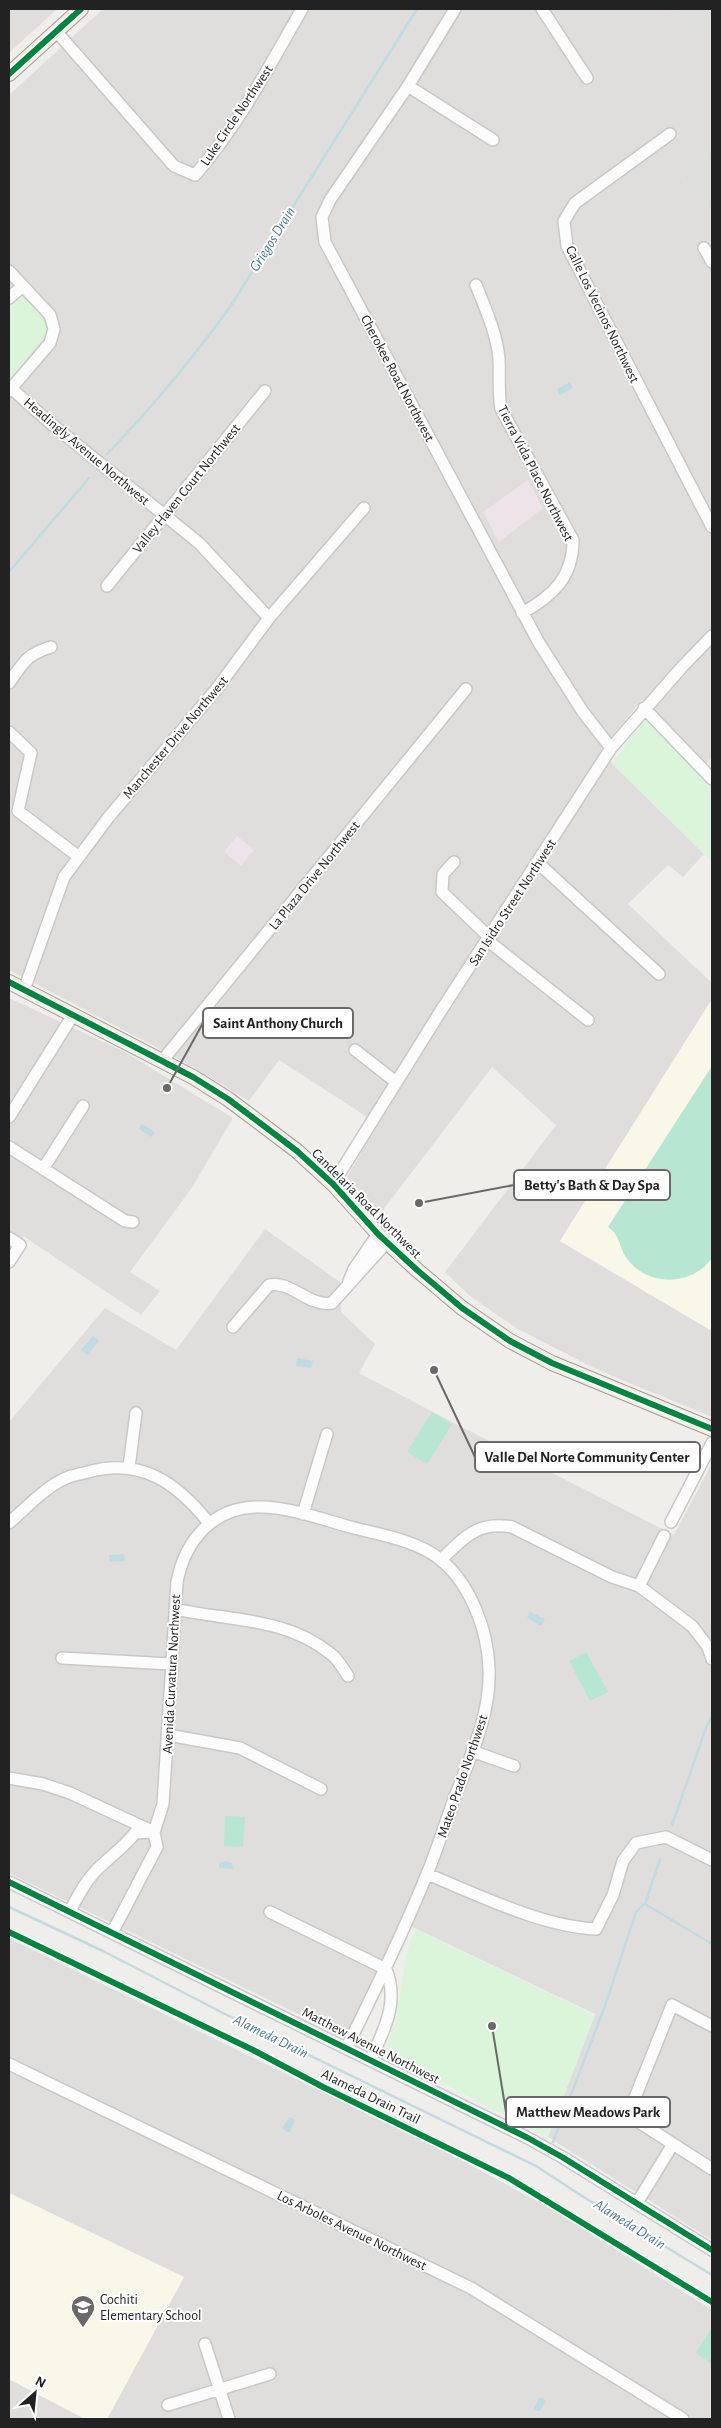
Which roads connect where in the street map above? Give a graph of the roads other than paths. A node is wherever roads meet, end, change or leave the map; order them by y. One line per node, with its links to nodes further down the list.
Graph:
1 (81, 9): 5 (main road)
2 (302, 9): 5 (street, Luke Circle Northwest)
3 (455, 9): 8 (street, Cherokee Road Northwest)
4 (542, 9): 7 (street)
5 (56, 31): 6 (main road)
6 (9, 74)
7 (587, 78)
8 (408, 86): 10 (street); 23 (street, Cherokee Road Northwest)
9 (670, 134): 21 (street, Calle Los Vecinos Northwest)
10 (493, 140)
11 (704, 248): 12 (street)
12 (712, 262)
13 (9, 270): 15 (street, Headingly Avenue Northwest)
14 (476, 285): 23 (street, Tierra Vida Place Northwest)
15 (23, 286): 16 (street); 17 (street, Headingly Avenue Northwest)
16 (9, 298)
17 (10, 390): 20 (street, Headingly Avenue Northwest)
18 (265, 391): 20 (street, Valley Haven Court Northwest)
19 (364, 508): 24 (street, Manchester Drive Northwest)
20 (164, 515): 22 (street, Valley Haven Court Northwest); 24 (street, Headingly Avenue Northwest)
21 (712, 527)
22 (107, 586)
23 (522, 613): 31 (street, Cherokee Road Northwest)
24 (269, 618): 33 (street, Manchester Drive Northwest)
25 (712, 636): 29 (street, San Isidro Street Northwest)
26 (51, 647): 27 (street)
27 (9, 683)
28 (466, 689): 43 (street, La Plaza Drive Northwest)
29 (644, 708): 31 (street, San Isidro Street Northwest); 32 (street)
30 (9, 732): 33 (street)
31 (611, 748): 35 (street, San Isidro Street Northwest)
32 (712, 779)
33 (79, 857): 39 (street, Manchester Drive Northwest)
34 (454, 862): 36 (street)
35 (538, 863): 36 (street, San Isidro Street Northwest); 37 (street)
36 (488, 936): 41 (street); 44 (street, San Isidro Street Northwest)
37 (659, 974)
38 (9, 982): 39 (main road, Candelaria Road Northwest)
39 (24, 990): 40 (main road, Candelaria Road Northwest)
40 (72, 1015): 43 (main road, Candelaria Road Northwest); 46 (street)
41 (588, 1020)
42 (355, 1050): 44 (street)
43 (162, 1061): 49 (main road, Candelaria Road Northwest)
44 (396, 1082): 49 (street, San Isidro Street Northwest)
45 (83, 1106): 48 (street)
46 (9, 1117)
47 (9, 1147): 48 (street)
48 (43, 1169): 50 (street)
49 (333, 1184): 52 (main road, Candelaria Road Northwest)
50 (134, 1222)
51 (9, 1238): 53 (street)
52 (382, 1238): 54 (street); 56 (main road, Candelaria Road Northwest)
53 (9, 1262)
54 (232, 1327)
55 (136, 1412): 59 (street)
56 (712, 1429)
57 (327, 1434): 60 (street)
58 (712, 1443): 61 (street)
59 (129, 1467): 62 (street); 63 (street)
60 (302, 1514): 63 (street, Mateo Prado Northwest); 65 (street, Mateo Prado Northwest)
61 (671, 1522)
62 (9, 1523)
63 (208, 1523): 67 (street, Avenida Curvatura Northwest)
64 (664, 1536): 66 (street)
65 (441, 1560): 66 (street); 73 (street, Mateo Prado Northwest)
66 (640, 1586): 69 (street)
67 (175, 1609): 70 (street, Avenida Curvatura Northwest); 71 (street)
68 (62, 1658): 70 (street)
69 (712, 1659)
70 (171, 1664): 72 (street, Avenida Curvatura Northwest)
71 (348, 1676)
72 (168, 1735): 76 (street); 77 (street, Avenida Curvatura Northwest)
73 (472, 1751): 74 (street); 79 (street, Mateo Prado Northwest)
74 (514, 1766)
75 (9, 1778): 77 (street)
76 (321, 1789)
77 (154, 1832): 81 (street); 83 (street, Avenida Curvatura Northwest)
78 (712, 1860): 79 (street)
79 (427, 1874): 84 (street, Mateo Prado Northwest)
80 (9, 1882): 81 (street, Matthew Avenue Northwest)
81 (70, 1911): 83 (street, Matthew Avenue Northwest)
82 (270, 1912): 84 (street)
83 (113, 1931): 86 (street, Matthew Avenue Northwest)
84 (386, 1969): 86 (street, Mateo Prado Northwest); 87 (street)
85 (712, 2026): 89 (street)
86 (347, 2047): 87 (street, Matthew Avenue Northwest)
87 (371, 2059): 91 (street, Matthew Avenue Northwest)
88 (9, 2064): 98 (street, Los Arboles Avenue Northwest)
89 (673, 2144): 90 (street); 91 (street)
90 (712, 2169)
91 (637, 2204): 92 (street, Matthew Avenue Northwest)
92 (712, 2250)
93 (205, 2344): 95 (street)
94 (270, 2374): 95 (street)
95 (220, 2390): 96 (street); 97 (street)
96 (168, 2406)
97 (230, 2419)
98 (683, 2419)

